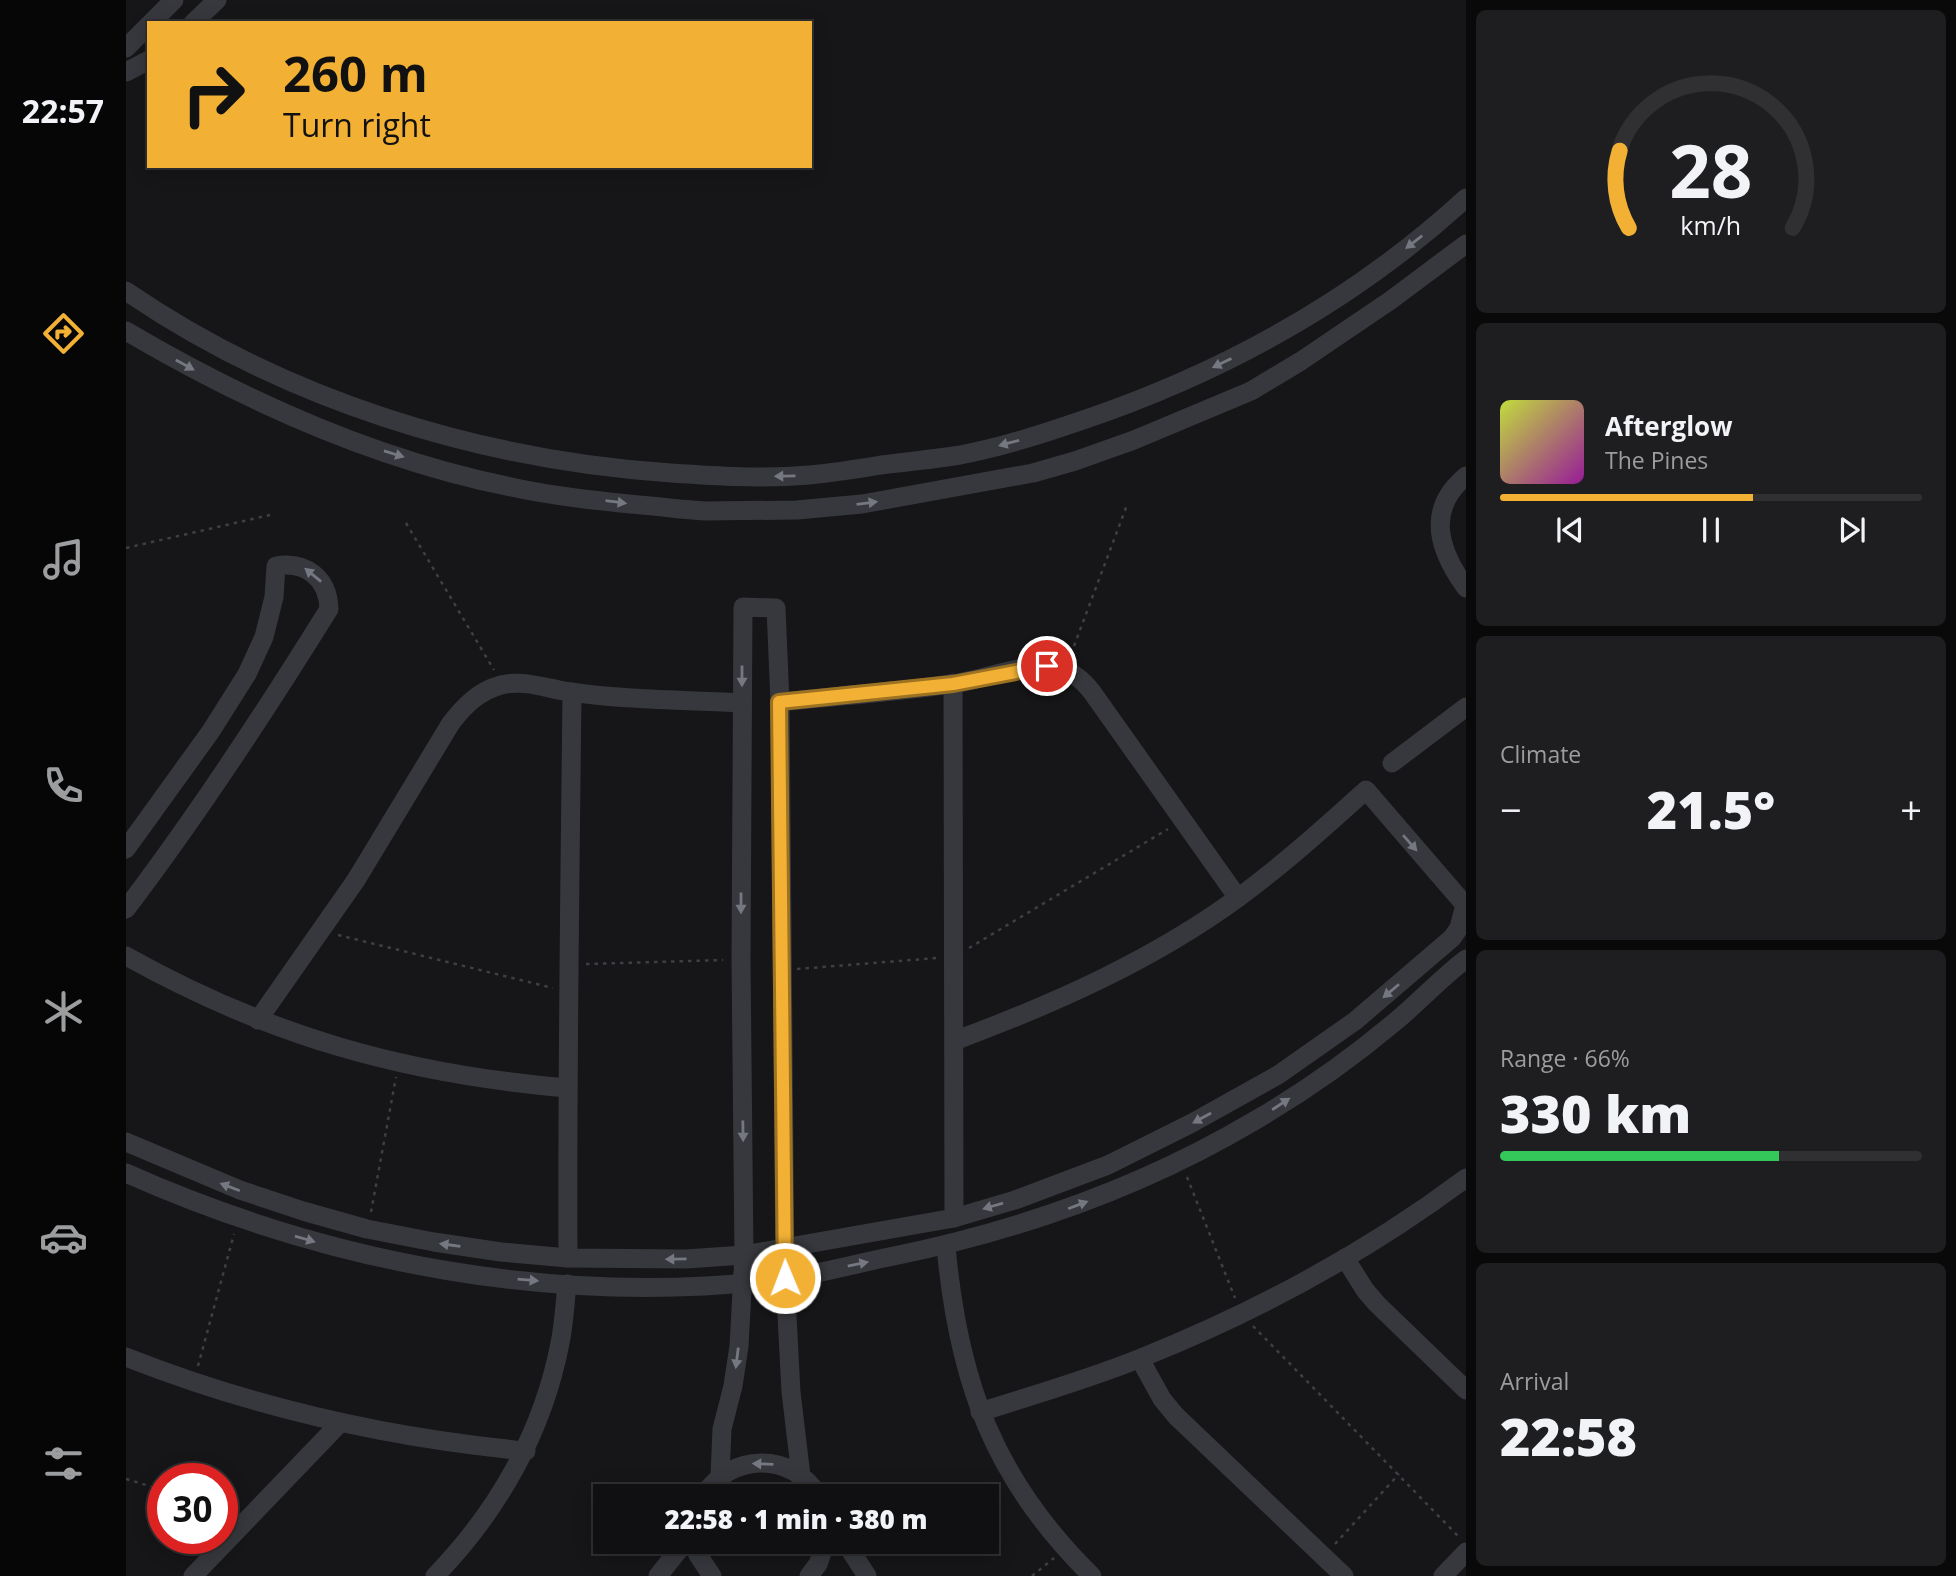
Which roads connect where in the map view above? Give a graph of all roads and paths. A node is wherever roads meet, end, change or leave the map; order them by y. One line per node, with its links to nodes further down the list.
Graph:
1 (174, 0): 3 (street)
2 (216, 0): 4 (street)
3 (153, 21)
4 (195, 21)
5 (147, 27): 6 (street)
6 (126, 48)
7 (147, 61): 8 (street)
8 (126, 72)
9 (1466, 198): 11 (street, one-way to 11)
10 (1466, 243): 12 (street, one-way to 10)
11 (126, 291)
12 (126, 331)
13 (1466, 476): 18 (street)
14 (1127, 505): 19 (path)
15 (270, 515): 17 (path)
16 (406, 523): 21 (path)
17 (126, 548)
18 (1466, 588)
19 (1065, 670): 20 (street); 27 (street)
20 (953, 684): 23 (street); 34 (street)
21 (503, 685): 22 (street); 32 (street)
22 (572, 692): 24 (street); 37 (street)
23 (779, 702): 24 (street, one-way to 24); 39 (street)
24 (742, 703): 36 (street, one-way to 36)
25 (1466, 707): 26 (street)
26 (1392, 763)
27 (1183, 820): 29 (street); 34 (path)
28 (126, 849): 31 (street, one-way to 28)
29 (1238, 898): 30 (street, one-way to 30); 43 (street)
30 (1465, 905): 38 (street)
31 (126, 909)
32 (322, 931): 41 (path); 42 (street)
33 (126, 956): 42 (street)
34 (954, 957): 39 (path); 43 (street)
35 (1466, 958): 40 (street)
36 (741, 960): 37 (path); 55 (street, one-way to 55)
37 (570, 965): 41 (street)
38 (1421, 966): 40 (street); 50 (street, one-way to 50)
39 (782, 970): 54 (street)
40 (1437, 984): 47 (street, one-way to 40)
41 (570, 992): 45 (street)
42 (258, 1020): 44 (street)
43 (954, 1041): 50 (street)
44 (398, 1064): 45 (street); 52 (path)
45 (567, 1088): 56 (street)
46 (126, 1142): 52 (street, one-way to 46)
47 (1181, 1161): 53 (street, one-way to 47); 61 (path)
48 (126, 1173): 51 (street)
49 (1466, 1178): 57 (street)
50 (954, 1218): 54 (street)
51 (238, 1219): 60 (street, one-way to 60); 64 (path)
52 (367, 1229): 56 (street, one-way to 52)
53 (946, 1246): 58 (street, one-way to 53); 66 (street)
54 (785, 1247): 55 (street); 58 (street)
55 (744, 1255): 56 (street, one-way to 56); 59 (street)
56 (568, 1258)
57 (1345, 1258): 61 (street); 65 (street)
58 (785, 1278): 59 (street); 70 (street)
59 (743, 1282): 60 (street); 71 (street, one-way to 71)
60 (567, 1284): 68 (street)
61 (1241, 1313): 63 (street); 69 (path)
62 (126, 1357): 64 (street)
63 (1140, 1359): 66 (street); 83 (street)
64 (194, 1382): 67 (street)
65 (1466, 1390)
66 (980, 1412): 77 (street)
67 (340, 1423): 68 (street); 84 (street)
68 (526, 1451): 85 (street)
69 (1399, 1474): 76 (path); 83 (path)
70 (801, 1475): 71 (street, one-way to 71); 74 (street)
71 (720, 1476): 73 (street)
72 (126, 1479): 75 (path)
73 (713, 1484)
74 (809, 1484)
75 (147, 1485)
76 (1466, 1545)
77 (1065, 1550): 90 (path); 91 (street)
78 (1466, 1552): 93 (street)
79 (675, 1554): 86 (street)
80 (698, 1554): 87 (street)
81 (822, 1554): 88 (street)
82 (853, 1554): 89 (street)
83 (1323, 1556): 92 (street)
84 (192, 1576)
85 (435, 1576)
86 (658, 1576)
87 (712, 1576)
88 (809, 1576)
89 (867, 1576)
90 (1031, 1576)
91 (1092, 1576)
92 (1344, 1576)
93 (1443, 1576)

